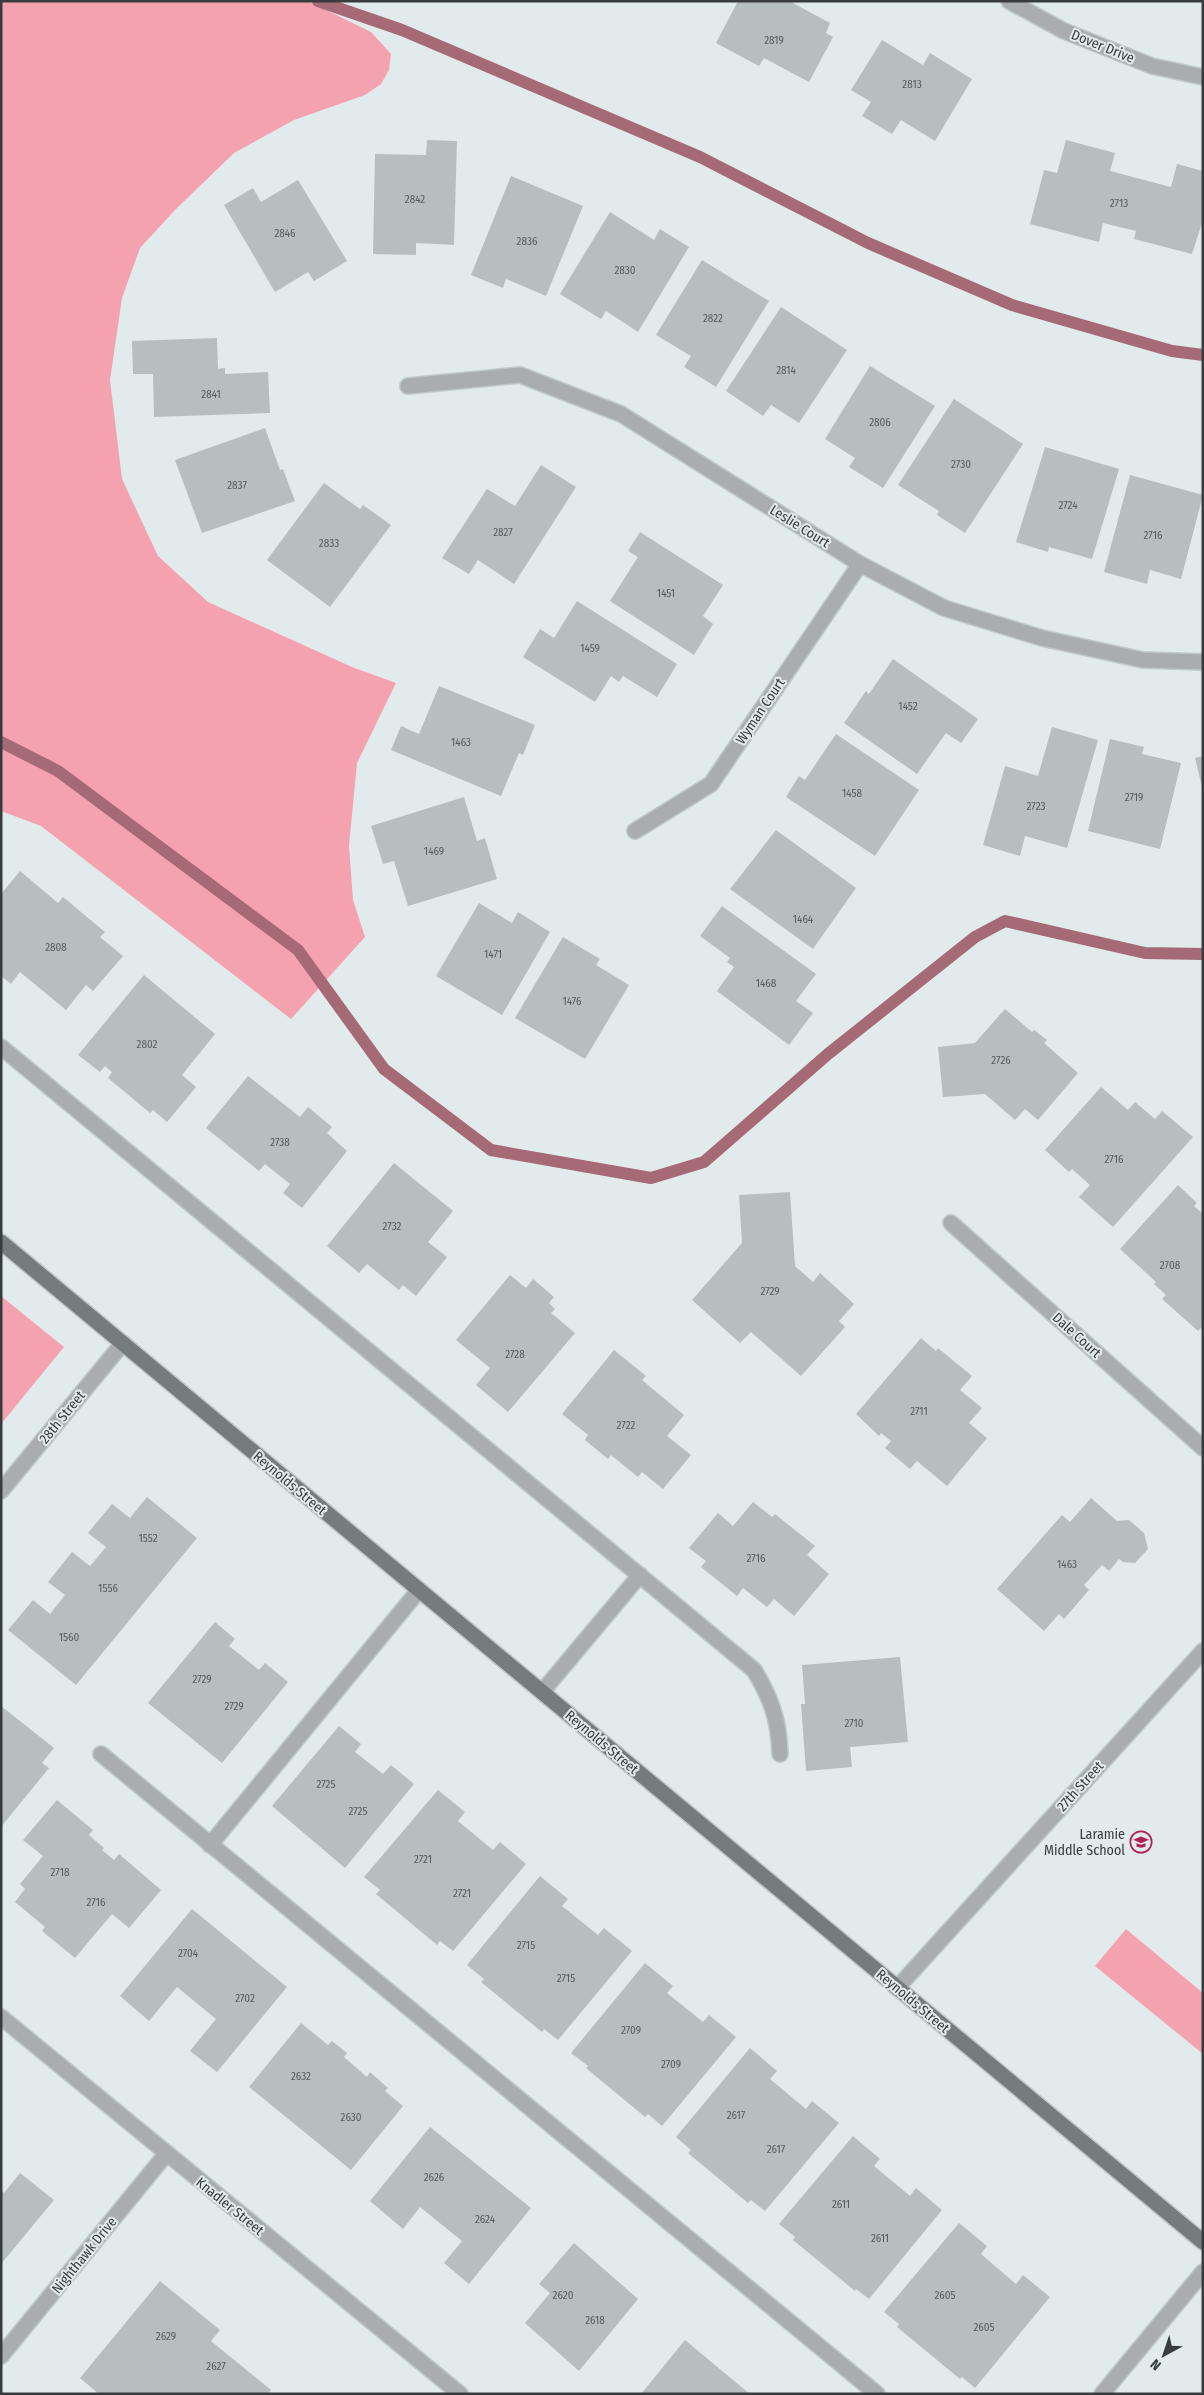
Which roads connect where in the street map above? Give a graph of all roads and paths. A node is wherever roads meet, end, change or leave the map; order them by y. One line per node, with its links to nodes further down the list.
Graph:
1 (1009, 1): 2 (street, Dover Drive)
2 (1203, 77)
3 (408, 386): 4 (street, Leslie Court)
4 (860, 564): 5 (street, Leslie Court); 6 (street, Wyman Court)
5 (1203, 662)
6 (635, 831)
7 (1, 1047): 13 (street)
8 (951, 1223): 11 (street, Dale Court)
9 (1, 1242): 10 (main road, Reynolds Street)
10 (123, 1343): 12 (street, 28th Street); 14 (main road, Reynolds Street)
11 (1203, 1448)
12 (1, 1491)
13 (640, 1575): 16 (street); 18 (street)
14 (419, 1590): 16 (main road, Reynolds Street); 19 (street)
15 (1203, 1651): 20 (street, 27th Street)
16 (542, 1692): 20 (main road, Reynolds Street)
17 (101, 1754): 19 (street)
18 (780, 1754)
19 (210, 1844): 27 (street)
20 (897, 1988): 23 (main road, Reynolds Street)
21 (1, 2017): 22 (street, Knadler Street)
22 (166, 2153): 25 (street, Nighthawk Drive); 26 (street, Knadler Street)
23 (1203, 2242)
24 (1203, 2272): 28 (street)
25 (1, 2356)
26 (460, 2394)
27 (877, 2394)
28 (1102, 2394)

